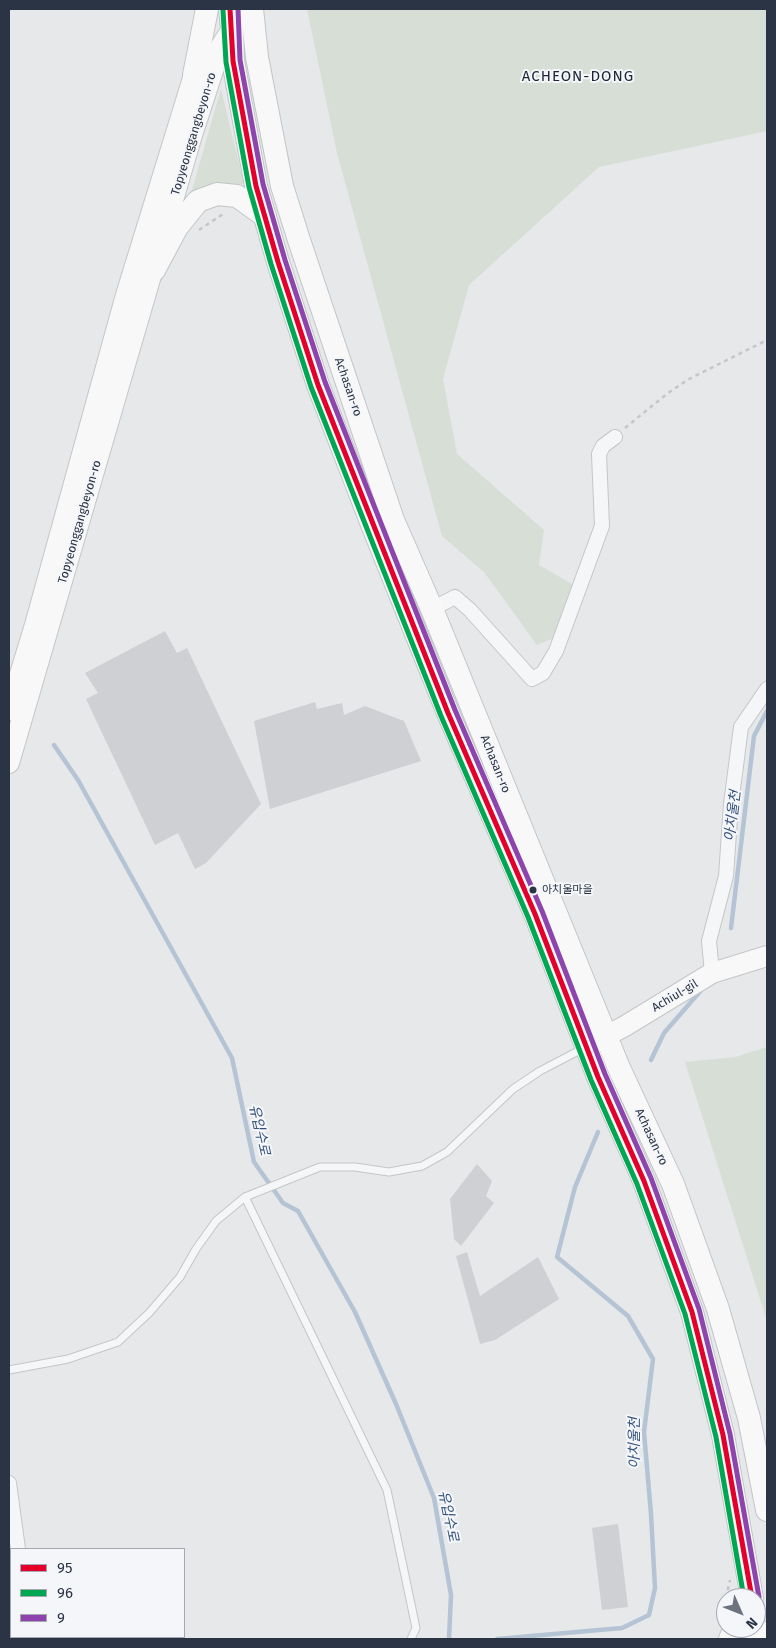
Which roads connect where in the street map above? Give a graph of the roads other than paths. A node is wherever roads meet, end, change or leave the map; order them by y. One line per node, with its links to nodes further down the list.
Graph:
1 (207, 9): 3 (main road)
2 (242, 18): 3 (street, Topyeonggangbeyon-ro); 4 (main road, Achasan-ro); 5 (street, Topyeonggangbeyon-ro); 7 (main road, Achasan-ro)
3 (194, 76): 9 (street, Topyeonggangbeyon-ro)
4 (265, 216): 5 (main road); 14 (main road, Achasan-ro)
5 (154, 270): 10 (street, Topyeonggangbeyon-ro)
6 (615, 437): 7 (street)
7 (432, 609): 13 (main road, Achasan-ro)
8 (767, 689): 12 (street)
9 (9, 710)
10 (9, 763)
11 (767, 956): 12 (street, Achiul-gil)
12 (712, 973): 13 (street, Achiul-gil)
13 (606, 1036): 14 (street, Achiul-gil); 18 (main road, Achasan-ro)
14 (587, 1047): 15 (lane); 20 (main road, Achasan-ro)
15 (247, 1196): 16 (lane); 21 (lane)
16 (9, 1370)
17 (9, 1483): 19 (street)
18 (767, 1510)
19 (18, 1548)
20 (748, 1588)
21 (412, 1639)

